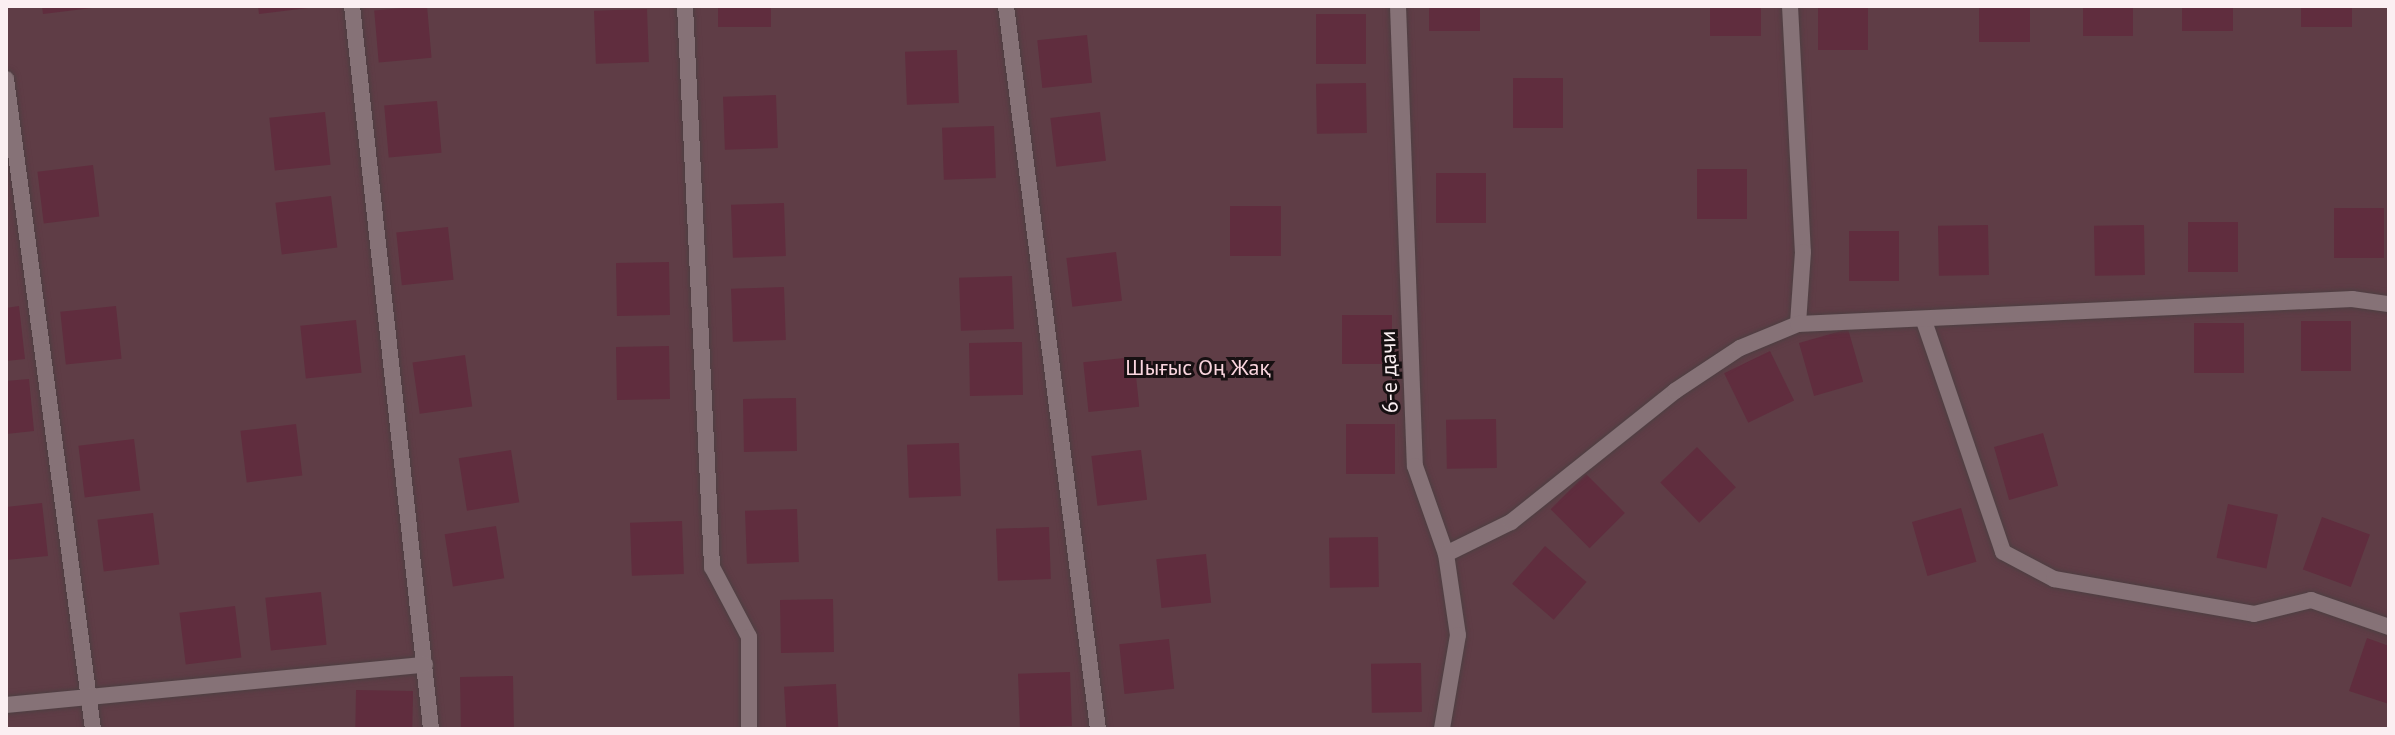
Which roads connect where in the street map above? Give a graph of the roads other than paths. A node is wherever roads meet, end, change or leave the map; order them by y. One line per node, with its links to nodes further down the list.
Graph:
1 (352, 6): 12 (lane)
2 (685, 6): 17 (lane)
3 (1006, 6): 18 (lane)
4 (1398, 6): 10 (lane, 6-е дачи)
5 (1790, 6): 9 (lane)
6 (6, 79): 13 (lane)
7 (2389, 304): 8 (lane)
8 (1924, 321): 9 (lane); 11 (lane)
9 (1798, 324): 10 (lane)
10 (1446, 554): 19 (lane, 6-е дачи)
11 (2389, 627)
12 (425, 665): 13 (lane); 16 (lane)
13 (89, 698): 14 (lane); 15 (lane)
14 (6, 705)
15 (93, 729)
16 (431, 729)
17 (749, 729)
18 (1098, 729)
19 (1442, 729)

